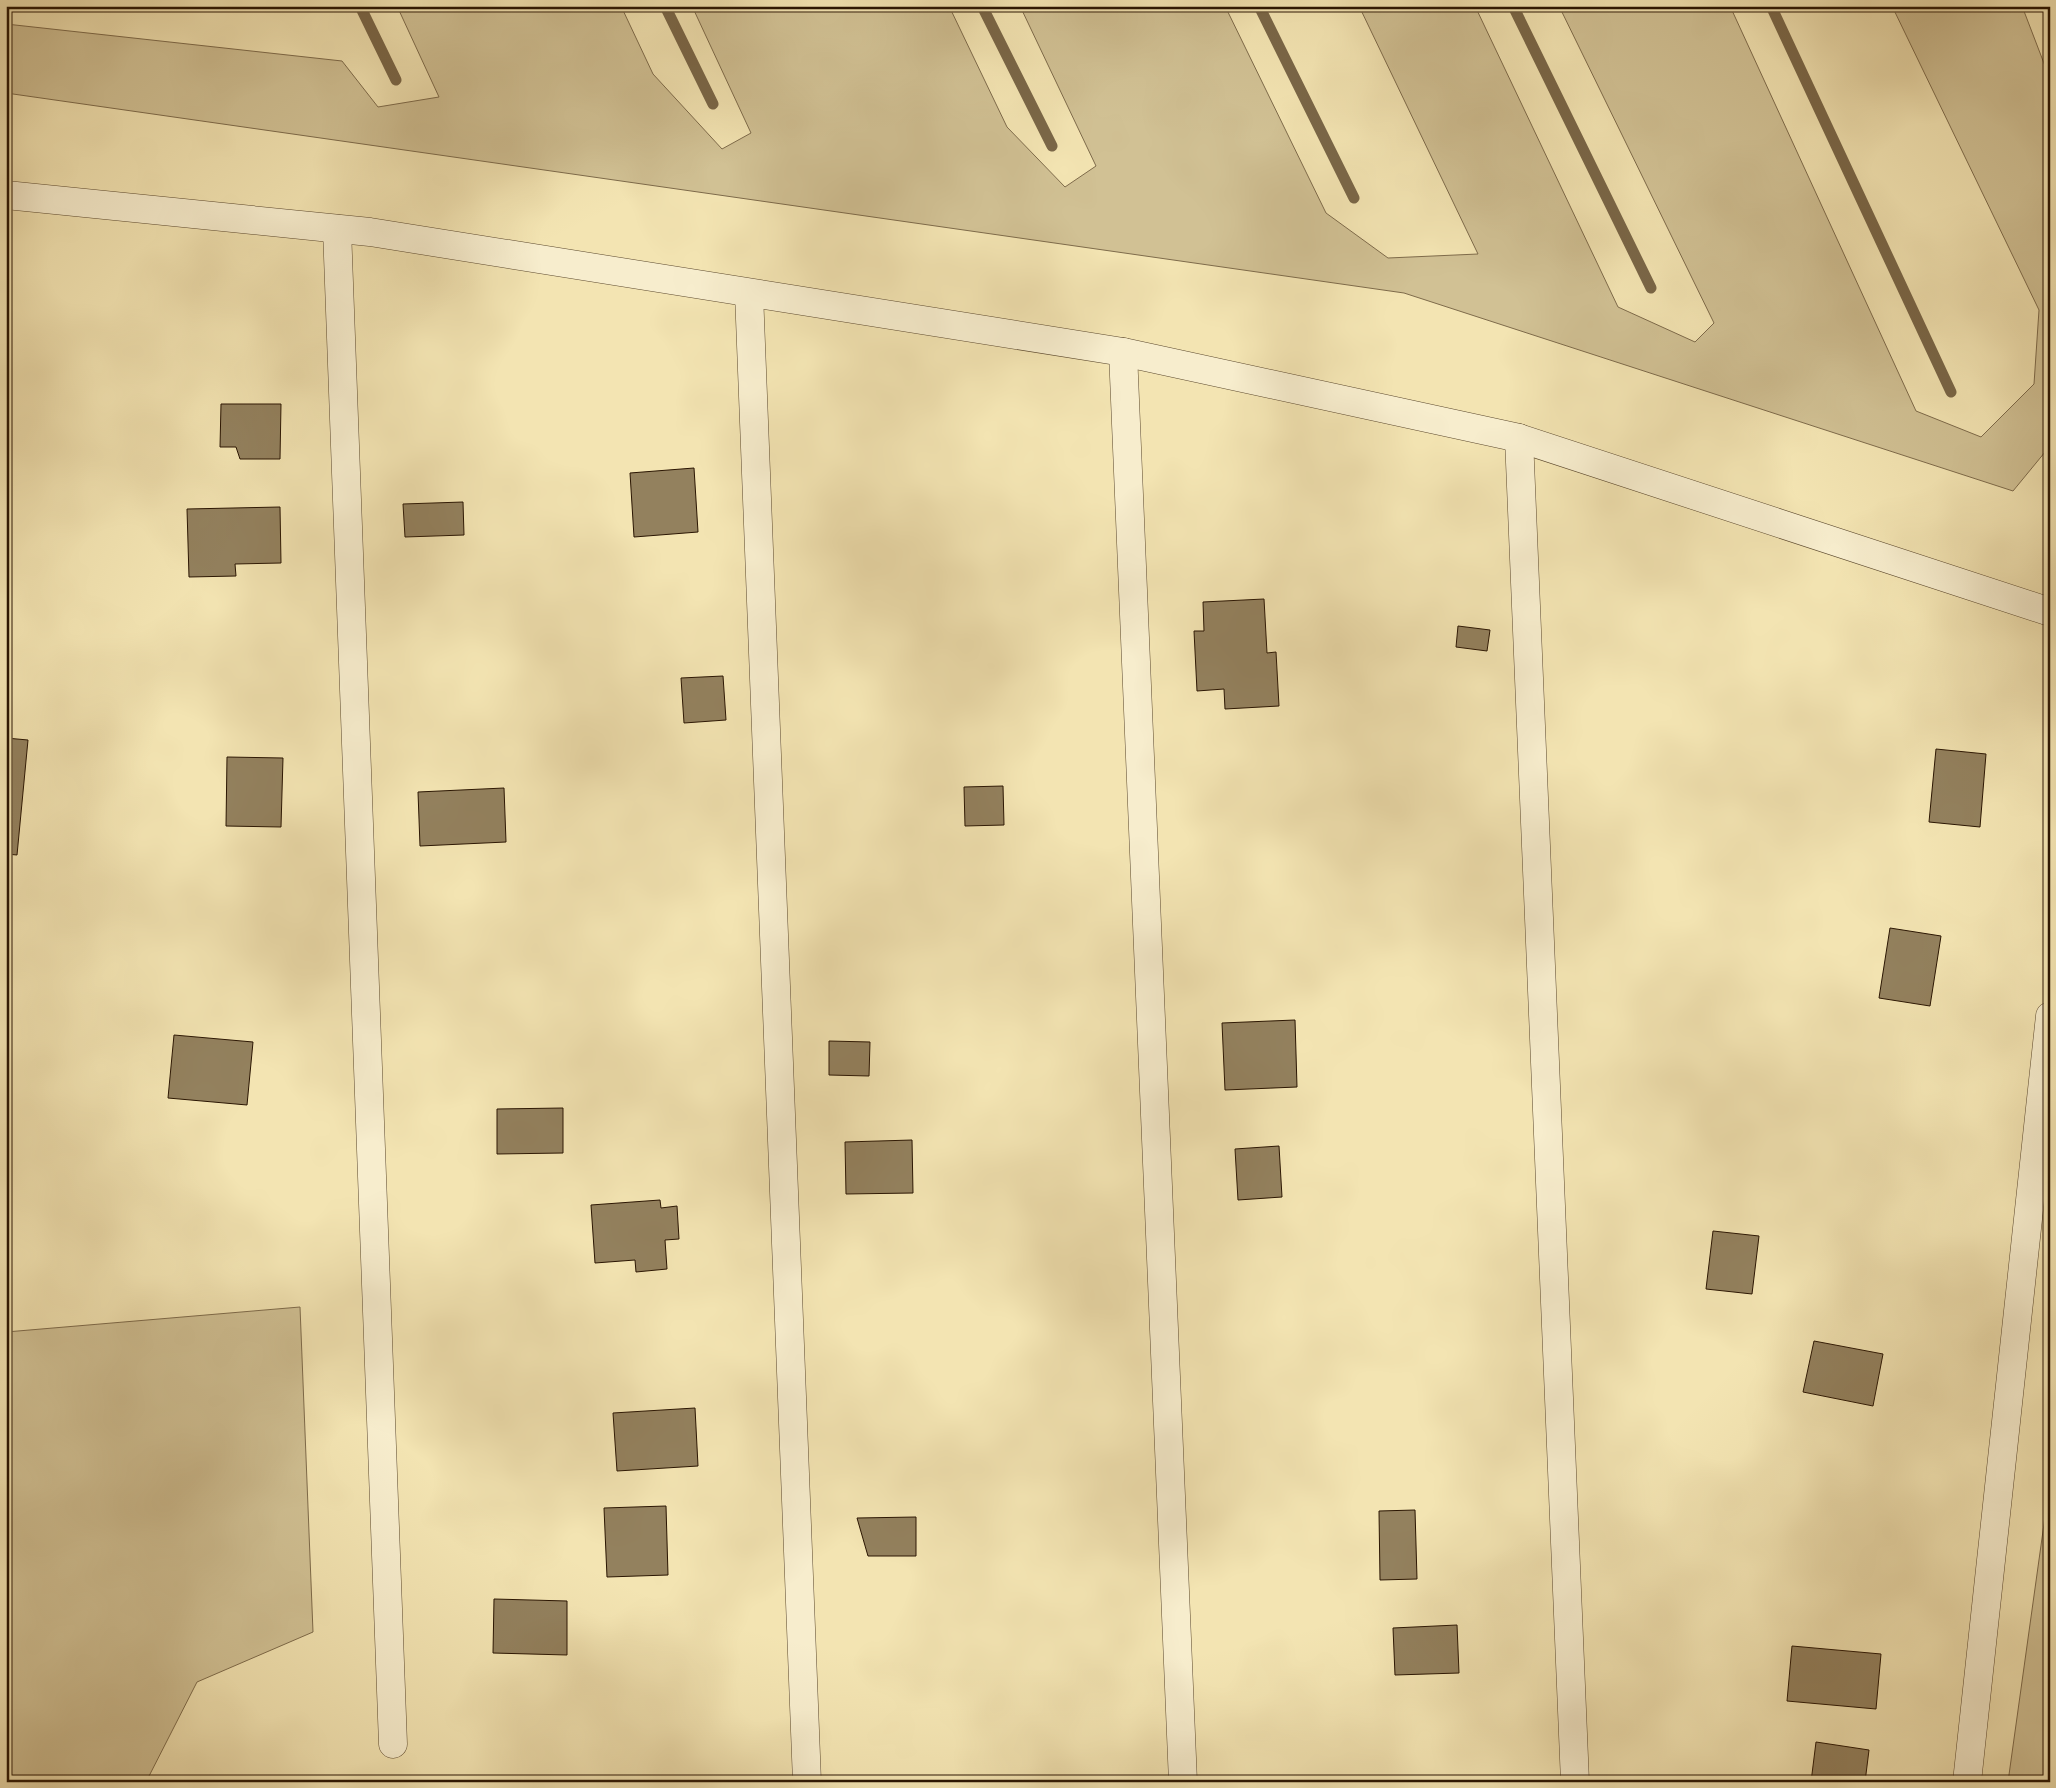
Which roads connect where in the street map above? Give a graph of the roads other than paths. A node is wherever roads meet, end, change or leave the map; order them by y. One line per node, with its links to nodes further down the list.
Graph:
1 (6, 195): 2 (street)
2 (337, 229): 3 (street); 8 (street)
3 (749, 293): 4 (street); 9 (street)
4 (1123, 352): 5 (street); 10 (street)
5 (1519, 438): 6 (street); 11 (street)
6 (2050, 612)
7 (2050, 1016): 12 (street)
8 (393, 1744)
9 (808, 1782)
10 (1183, 1782)
11 (1575, 1782)
12 (1967, 1782)

